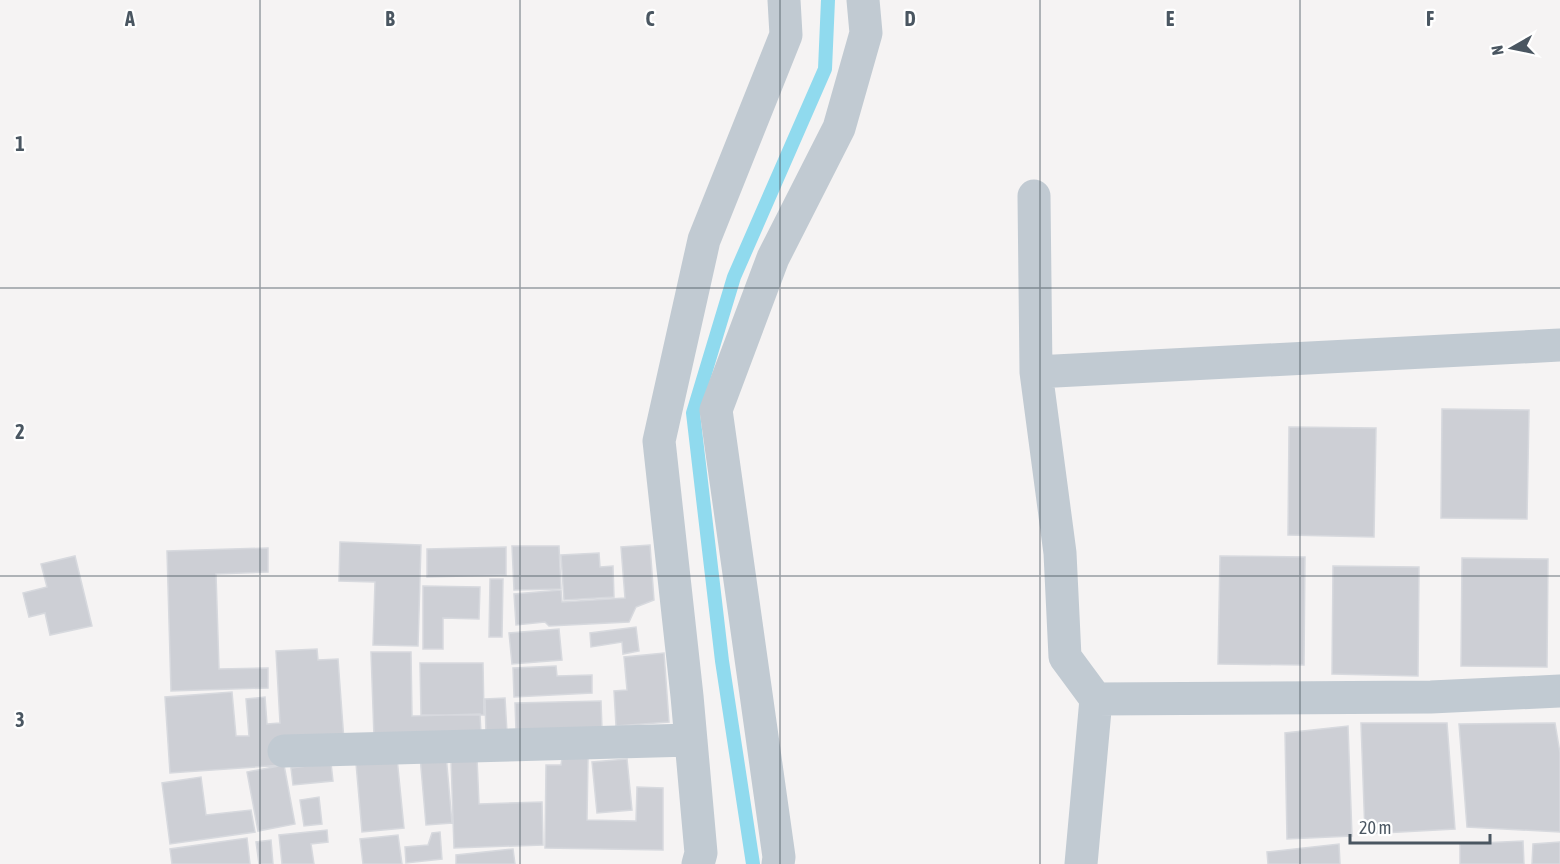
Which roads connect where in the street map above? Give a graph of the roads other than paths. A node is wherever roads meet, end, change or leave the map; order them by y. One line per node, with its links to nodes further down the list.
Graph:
1 (784, 0): 6 (street)
2 (862, 0): 7 (street)
3 (1034, 196): 5 (street)
4 (1560, 345): 5 (street)
5 (1036, 372): 9 (street)
6 (665, 409): 7 (street); 10 (street)
7 (716, 410): 13 (street)
8 (1560, 691): 9 (street)
9 (1096, 699): 14 (street)
10 (691, 740): 11 (street); 12 (street)
11 (284, 751)
12 (698, 864)
13 (778, 864)
14 (1081, 864)

